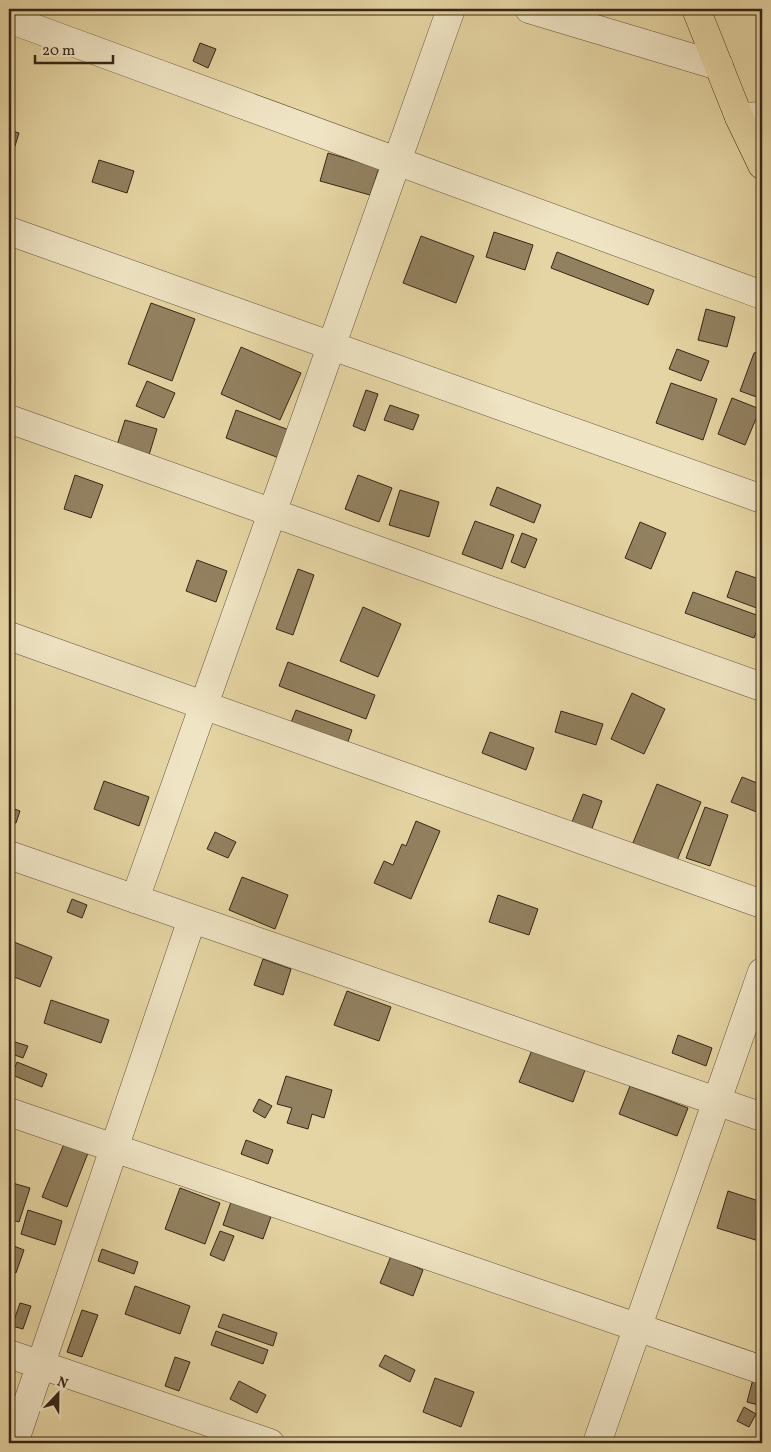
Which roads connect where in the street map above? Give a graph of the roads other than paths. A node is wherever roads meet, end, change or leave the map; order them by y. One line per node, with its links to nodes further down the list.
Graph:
1 (451, 9): 7 (street)
2 (529, 9): 5 (street)
3 (696, 9): 5 (main road)
4 (9, 19): 7 (street)
5 (719, 66): 6 (main road)
6 (751, 117): 8 (main road)
7 (397, 162): 10 (street); 11 (street)
8 (762, 165)
9 (9, 231): 11 (street)
10 (762, 295)
11 (331, 346): 13 (street); 14 (street)
12 (9, 419): 14 (street)
13 (762, 499)
14 (272, 512): 16 (street); 17 (street)
15 (9, 636): 17 (street)
16 (762, 687)
17 (204, 705): 19 (street); 20 (street)
18 (9, 855): 19 (street)
19 (135, 899): 21 (street)
20 (762, 904)
21 (192, 919): 23 (street); 26 (street)
22 (762, 972): 23 (street)
23 (717, 1101): 25 (street); 27 (street)
24 (9, 1112): 26 (street)
25 (762, 1117)
26 (114, 1148): 27 (street); 29 (street)
27 (637, 1327): 30 (street); 33 (street)
28 (9, 1354): 29 (street)
29 (40, 1364): 31 (street); 32 (street)
30 (762, 1370)
31 (14, 1443)
32 (270, 1443)
33 (597, 1443)

